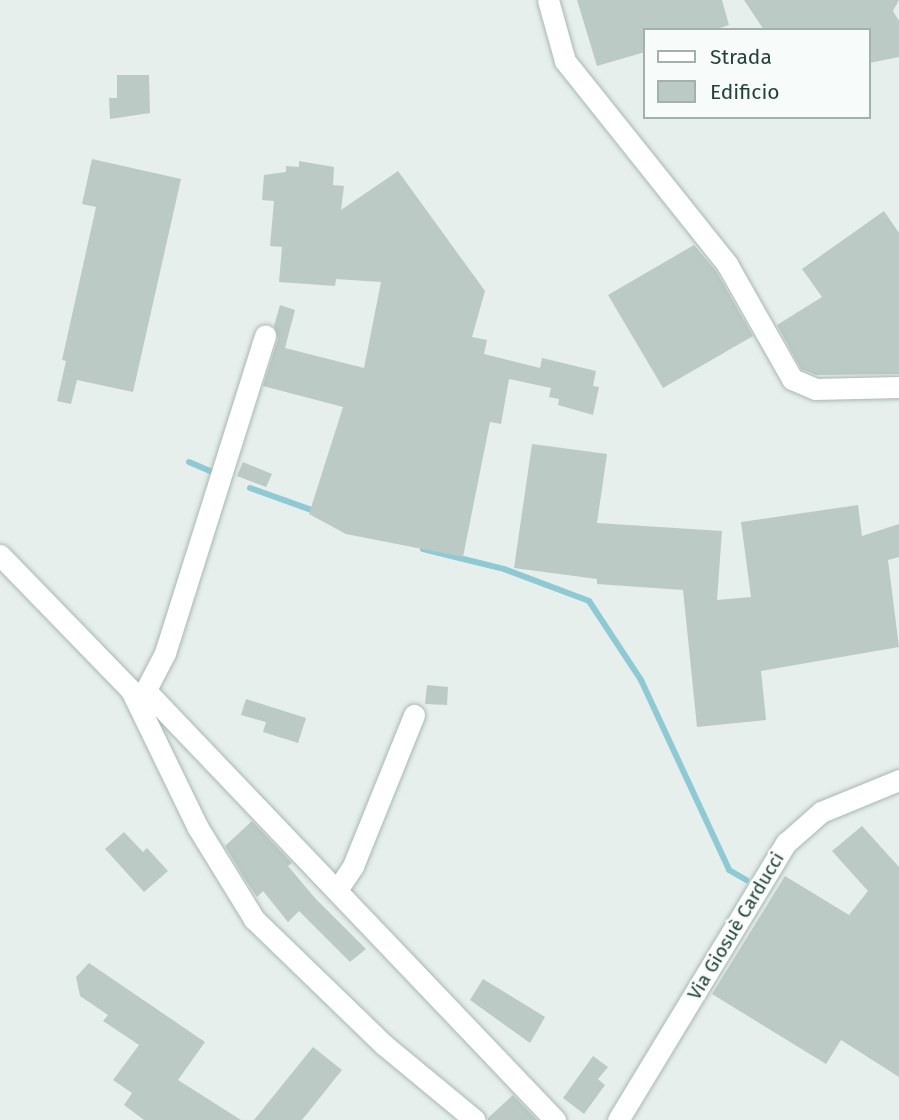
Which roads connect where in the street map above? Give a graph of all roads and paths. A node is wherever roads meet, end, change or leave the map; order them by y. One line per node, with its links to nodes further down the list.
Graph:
1 (548, 0): 3 (street)
2 (265, 335): 5 (street)
3 (899, 387)
4 (0, 555): 5 (street)
5 (144, 698): 8 (street); 9 (street)
6 (414, 715): 8 (street)
7 (899, 780): 11 (street, Via Giosuè Carducci)
8 (337, 890): 10 (street)
9 (475, 1120)
10 (555, 1120)
11 (618, 1120)

